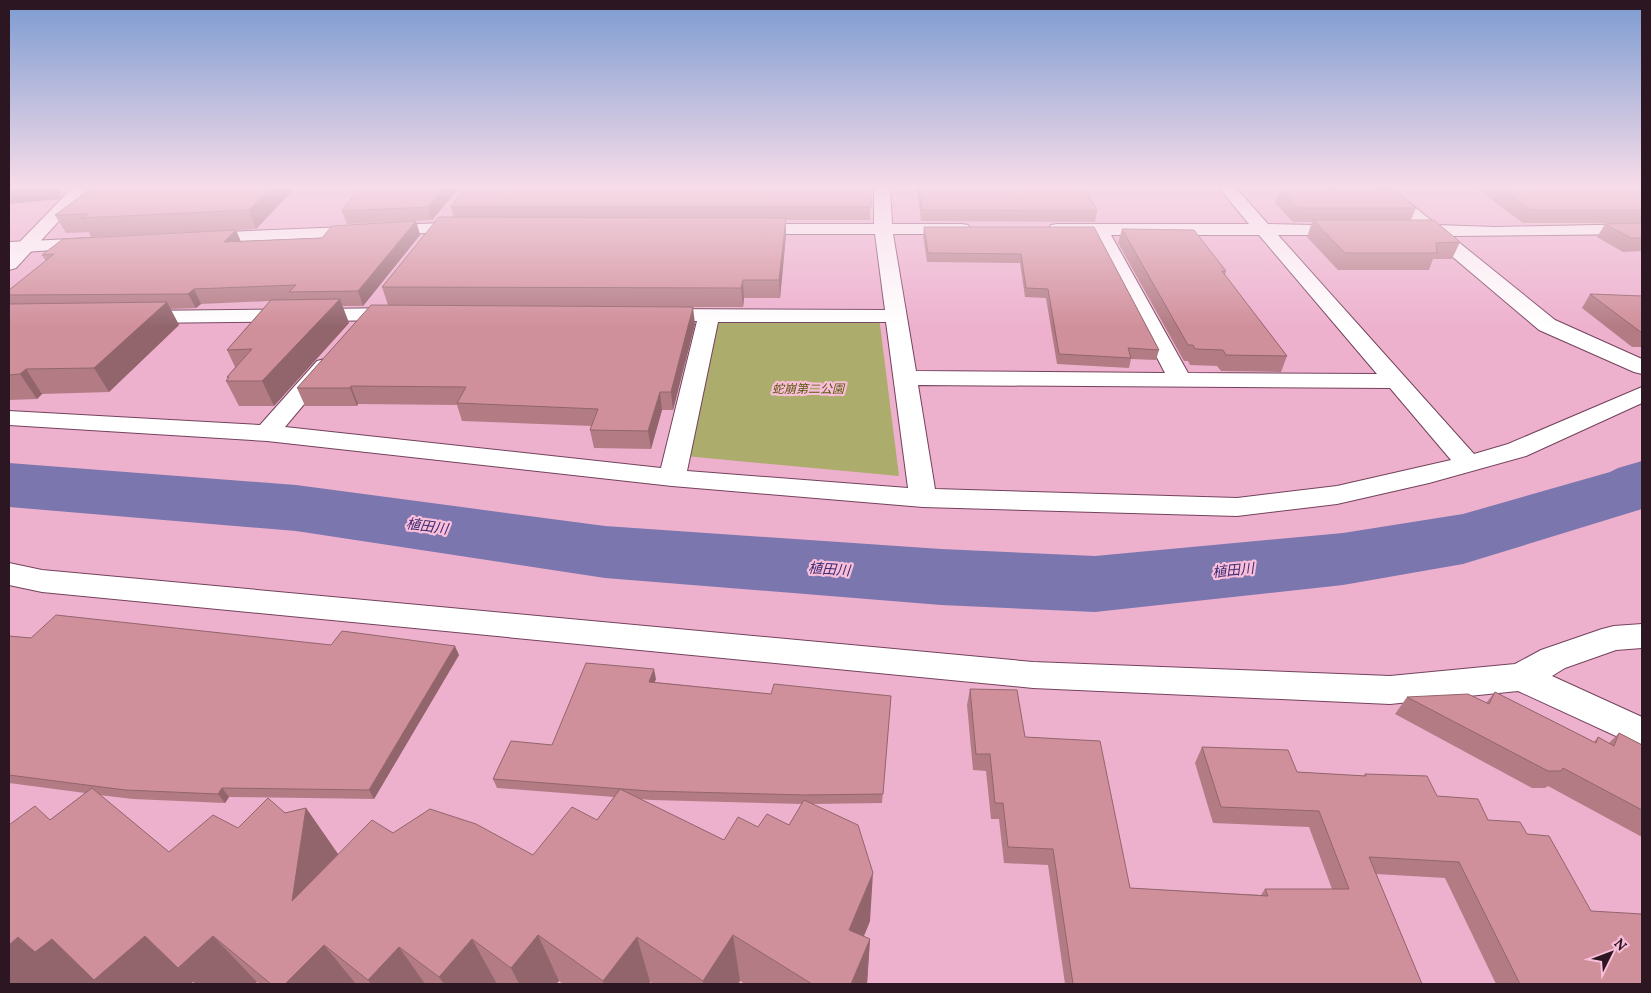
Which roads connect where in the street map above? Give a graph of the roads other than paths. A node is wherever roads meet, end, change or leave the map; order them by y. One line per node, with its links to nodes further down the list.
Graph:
1 (31, 234): 10 (street)
2 (283, 234): 8 (street)
3 (430, 234): 11 (street)
4 (884, 234): 17 (street)
5 (1102, 234): 21 (street)
6 (1268, 234): 22 (street)
7 (1437, 234): 19 (street)
8 (186, 239)
9 (106, 242): 10 (street)
10 (17, 247): 12 (street)
11 (418, 251)
12 (9, 264)
13 (376, 306): 14 (street); 18 (street); 25 (street)
14 (420, 314)
15 (640, 315): 16 (street)
16 (710, 315): 17 (street); 27 (street)
17 (896, 316): 20 (street)
18 (118, 317)
19 (1642, 367)
20 (906, 378): 21 (street); 28 (street)
21 (1180, 380): 22 (street)
22 (1397, 381): 26 (street)
23 (1642, 394): 26 (street)
24 (9, 418): 25 (street)
25 (267, 433): 27 (street)
26 (1468, 463): 28 (street)
27 (672, 478): 28 (street)
28 (923, 498)
29 (9, 574): 31 (street)
30 (1642, 636): 31 (street)
31 (1521, 677): 32 (street)
32 (1642, 733)

